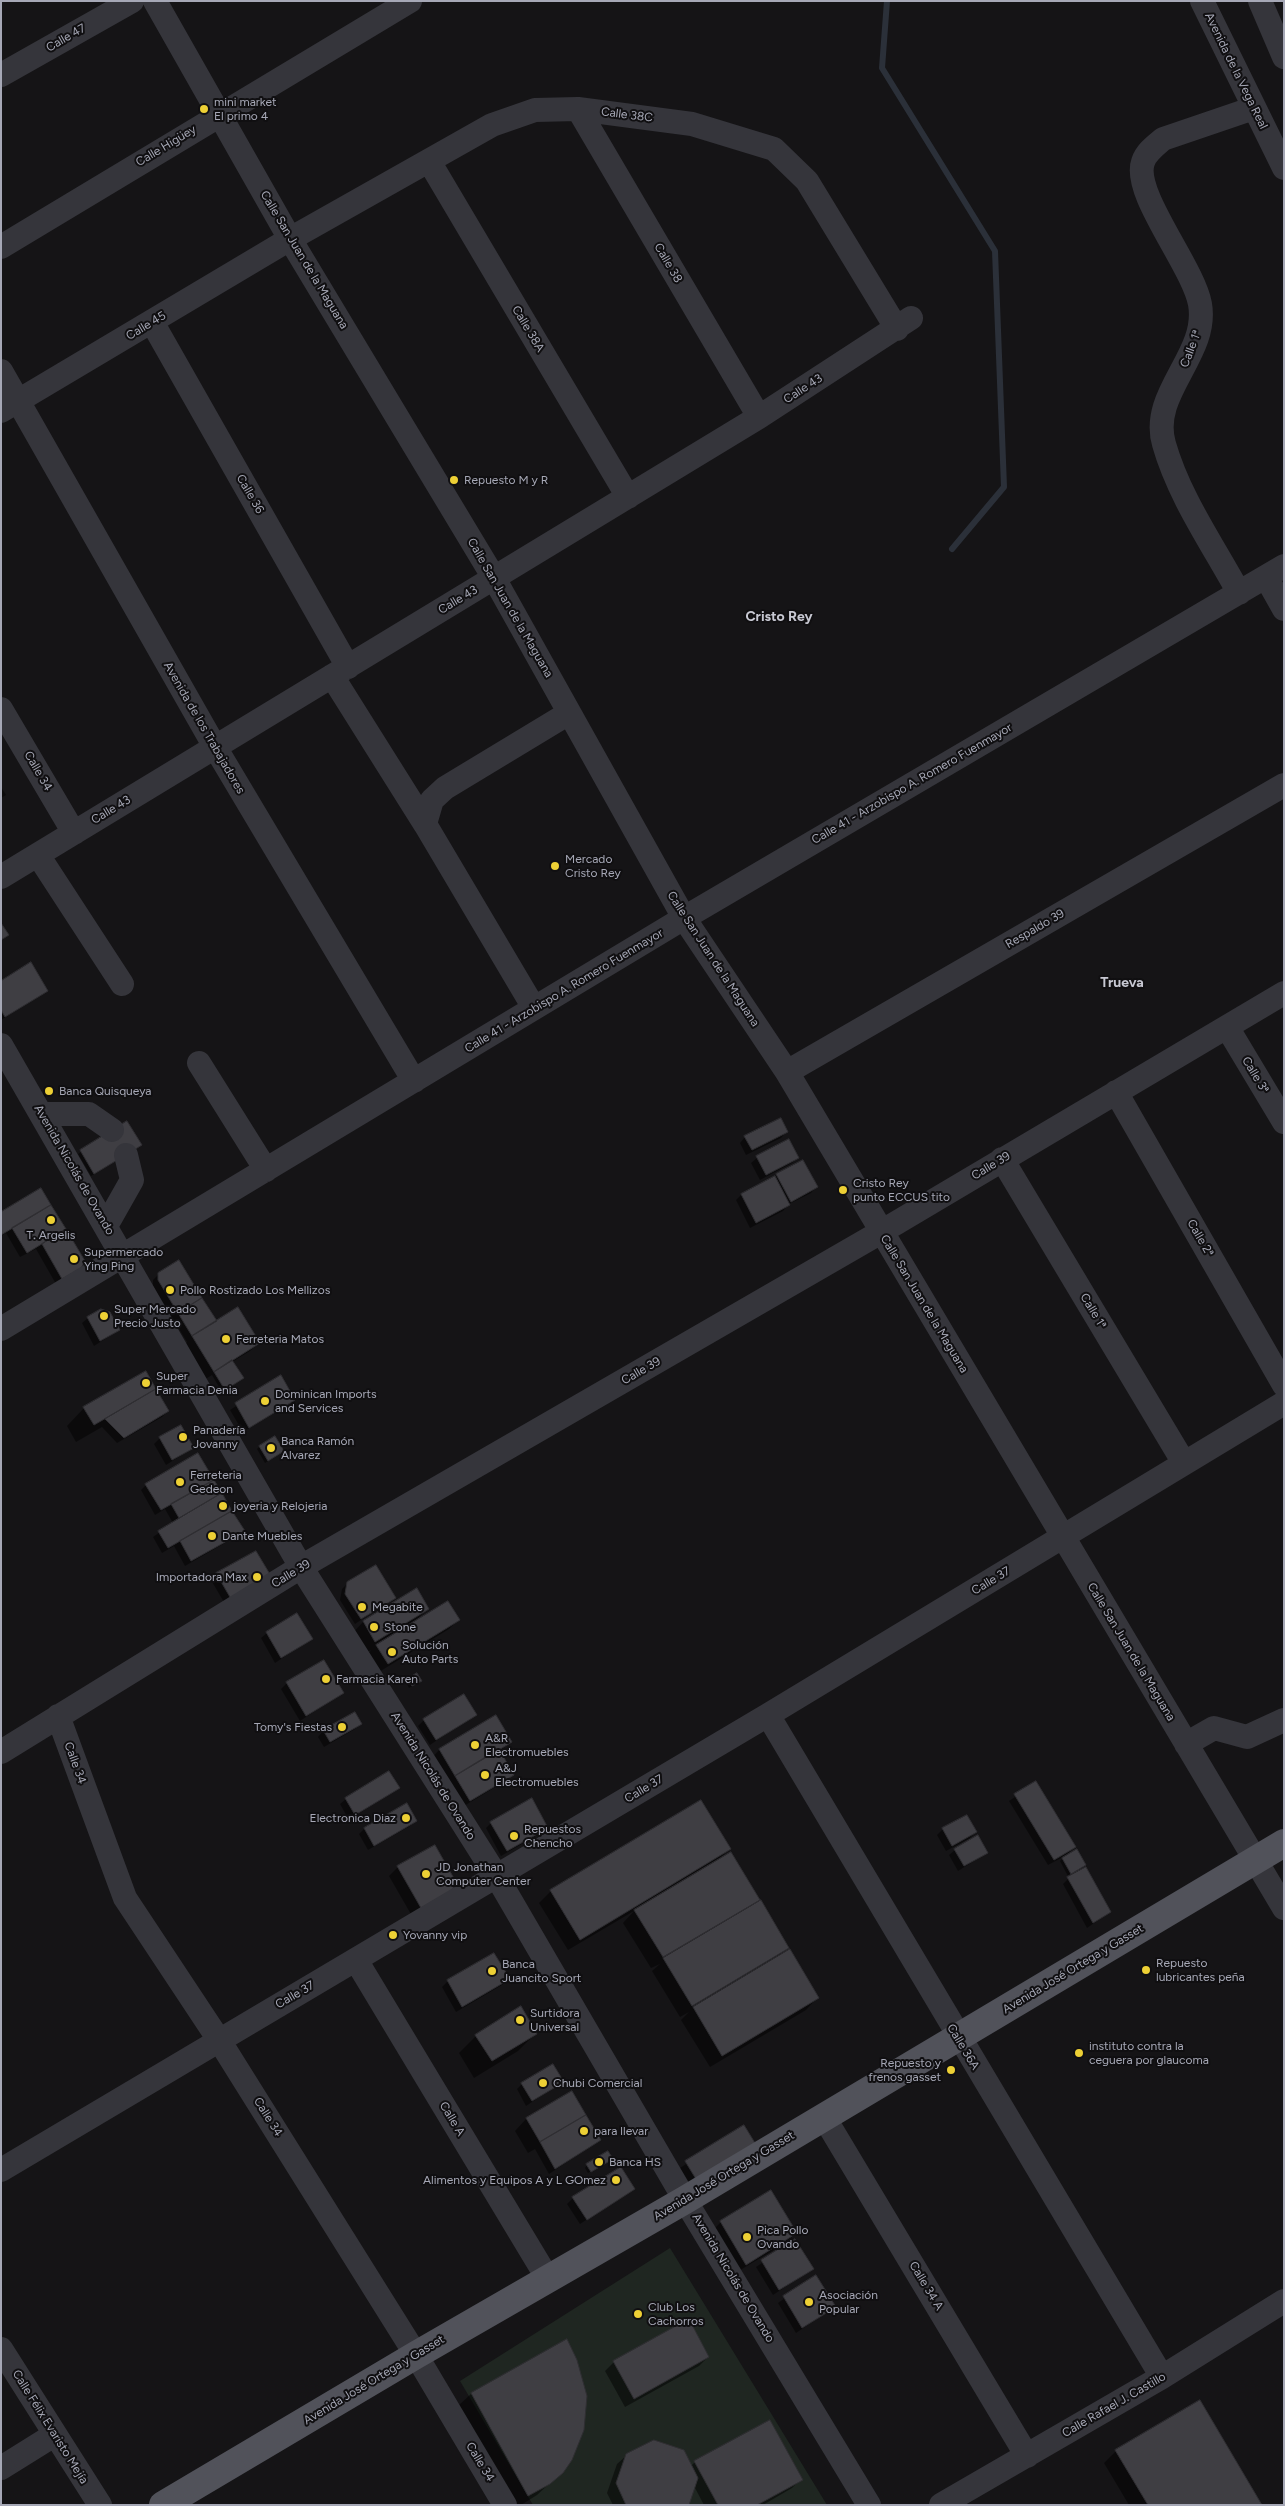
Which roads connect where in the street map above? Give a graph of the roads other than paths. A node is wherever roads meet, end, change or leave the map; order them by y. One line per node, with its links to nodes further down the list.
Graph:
1 (132, 1): 7 (street, Calle 47)
2 (155, 1): 10 (street, Calle San Juan de la Maguana)
3 (410, 1): 10 (street, Calle Higüey)
4 (1202, 1): 8 (street, Avenida de la Vega Real)
5 (1260, 1): 6 (street)
6 (1284, 57)
7 (1, 75)
8 (1254, 108): 12 (street, Avenida de la Vega Real); 23 (street, Calle 1ª)
9 (578, 109): 11 (street, Calle 38C); 16 (street, Calle 38C); 19 (street, Calle 38)
10 (219, 114): 13 (street, Calle San Juan de la Maguana); 14 (street, Calle Higüey)
11 (428, 161): 13 (street, Calle 38C); 20 (street, Calle 38A)
12 (1284, 168)
13 (290, 239): 15 (street, Calle 45); 22 (street, Calle San Juan de la Maguana)
14 (1, 247)
15 (152, 322): 18 (street, Calle 45); 25 (street, Calle 36)
16 (904, 324): 19 (street, Calle 43)
17 (1, 371): 18 (street, Avenida de los Trabajadores)
18 (10, 406): 28 (street, Avenida de los Trabajadores)
19 (759, 418): 20 (street, Calle 43)
20 (628, 497): 22 (street, Calle 43)
21 (1275, 571): 23 (street, Calle 41 - Arzobispo A. Romero Fuenmayor); 24 (street)
22 (494, 578): 25 (street, Calle 43); 27 (street, Calle San Juan de la Maguana)
23 (1239, 593): 34 (street, Calle 41 - Arzobispo A. Romero Fuenmayor)
24 (1284, 609)
25 (340, 671): 28 (street, Calle 43); 30 (street, Calle 36)
26 (1, 708): 31 (street, Calle 34)
27 (569, 712): 30 (street); 34 (street, Calle San Juan de la Maguana)
28 (214, 748): 31 (street, Calle 43); 42 (street, Avenida de los Trabajadores)
29 (1284, 785): 41 (street, Respaldo 39)
30 (425, 824): 37 (street, Calle 36)
31 (74, 833): 32 (street, Calle 43)
32 (38, 855): 33 (street, Calle 43); 35 (street)
33 (1, 877)
34 (684, 918): 37 (street, Calle 41 - Arzobispo A. Romero Fuenmayor); 41 (street, Calle San Juan de la Maguana)
35 (122, 984)
36 (1284, 993): 38 (street, Calle 39)
37 (534, 1008): 42 (street, Calle 41 - Arzobispo A. Romero Fuenmayor)
38 (1227, 1027): 43 (street, Calle 39); 45 (street, Calle 3ª)
39 (1, 1046): 44 (street, Avenida Nicolás de Ovando)
40 (199, 1062): 49 (street)
41 (787, 1072): 51 (street, Calle San Juan de la Maguana)
42 (414, 1081): 49 (street, Calle 41 - Arzobispo A. Romero Fuenmayor)
43 (1116, 1092): 48 (street, Calle 39); 54 (street, Calle 2ª)
44 (41, 1114): 46 (street); 50 (street, Avenida Nicolás de Ovando)
45 (1284, 1122)
46 (112, 1130)
47 (126, 1155): 50 (street)
48 (1002, 1159): 51 (street, Calle 39); 56 (street, Calle 1ª)
49 (266, 1170): 52 (street, Calle 41 - Arzobispo A. Romero Fuenmayor)
50 (106, 1226): 52 (street, Avenida Nicolás de Ovando)
51 (881, 1232): 57 (street, Calle San Juan de la Maguana); 58 (street, Calle 39)
52 (124, 1256): 53 (street, Calle 41 - Arzobispo A. Romero Fuenmayor); 58 (street, Avenida Nicolás de Ovando)
53 (1, 1329)
54 (1284, 1385)
55 (1284, 1403): 56 (street, Calle 37)
56 (1184, 1463): 57 (street, Calle 37)
57 (1063, 1537): 59 (street, Calle 37); 62 (street, Calle San Juan de la Maguana)
58 (301, 1567): 60 (street, Calle 39); 66 (street, Avenida Nicolás de Ovando)
59 (768, 1715): 66 (street, Calle 37); 69 (street, Calle 36A)
60 (58, 1716): 63 (street, Calle 39); 70 (street, Calle 34)
61 (1284, 1720): 62 (street)
62 (1186, 1744): 65 (street, Calle San Juan de la Maguana)
63 (1, 1752)
64 (1284, 1843): 65 (main road, Avenida José Ortega y Gasset)
65 (1255, 1860): 67 (street, Calle San Juan de la Maguana); 69 (main road, Avenida José Ortega y Gasset)
66 (497, 1877): 68 (street, Calle 37); 73 (street, Avenida Nicolás de Ovando)
67 (1284, 1908)
68 (356, 1960): 70 (street, Calle 37); 74 (street, Calle A)
69 (958, 2037): 71 (main road, Avenida José Ortega y Gasset); 78 (street, Calle 36A)
70 (220, 2040): 72 (street, Calle 37); 77 (street, Calle 34)
71 (824, 2117): 73 (main road, Avenida José Ortega y Gasset); 80 (street, Calle 34 A)
72 (1, 2170)
73 (685, 2200): 74 (main road, Avenida José Ortega y Gasset); 85 (street, Avenida Nicolás de Ovando)
74 (548, 2279): 77 (main road, Avenida José Ortega y Gasset)
75 (1284, 2301): 78 (street, Calle Rafael J. Castillo)
76 (1, 2349): 79 (street, Calle Félix Evaristo Mejía)
77 (416, 2355): 83 (main road, Avenida José Ortega y Gasset); 84 (street, Calle 34)
78 (1162, 2377): 80 (street, Calle Rafael J. Castillo)
79 (54, 2435): 81 (street); 82 (street, Calle Félix Evaristo Mejía)
80 (1027, 2456): 86 (street, Calle Rafael J. Castillo)
81 (1, 2468)
82 (100, 2505)
83 (163, 2505)
84 (505, 2505)
85 (869, 2505)
86 (941, 2505)

